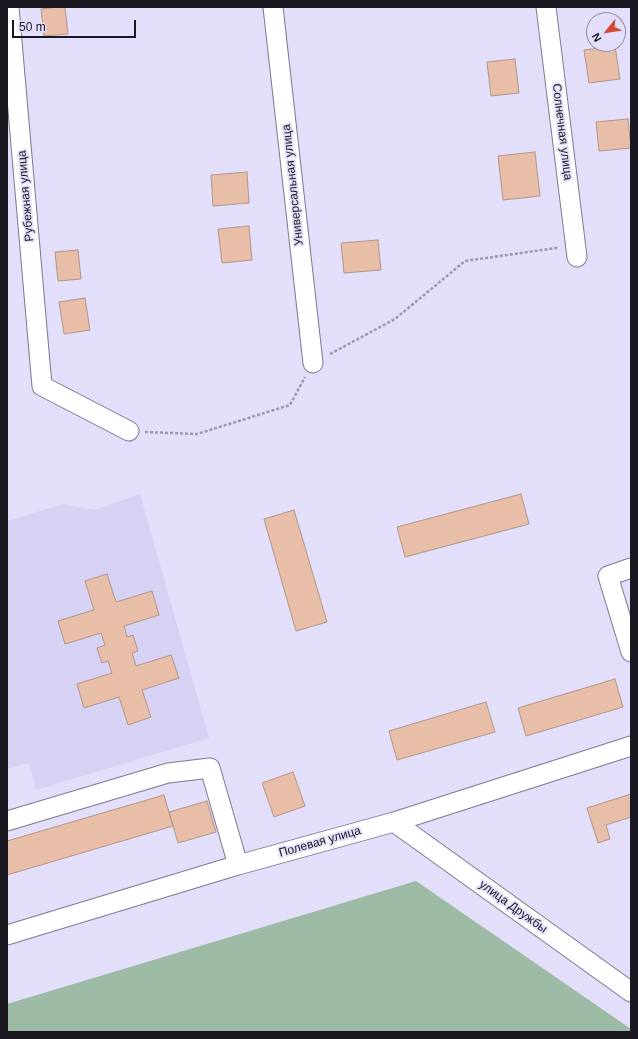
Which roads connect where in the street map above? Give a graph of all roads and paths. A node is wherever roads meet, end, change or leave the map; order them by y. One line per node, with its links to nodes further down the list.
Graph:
1 (9, 7): 6 (street)
2 (273, 7): 5 (street, Универсальная улица)
3 (546, 7): 4 (street, Солнечная улица)
4 (577, 256): 5 (path)
5 (313, 363): 6 (path)
6 (129, 431)
7 (631, 568): 8 (street)
8 (631, 652)
9 (631, 746): 11 (street, Полевая улица)
10 (7, 821): 12 (street)
11 (394, 822): 12 (street, Полевая улица); 14 (street, улица Дружбы)
12 (238, 865): 13 (street, Полевая улица)
13 (7, 935)
14 (631, 992)

